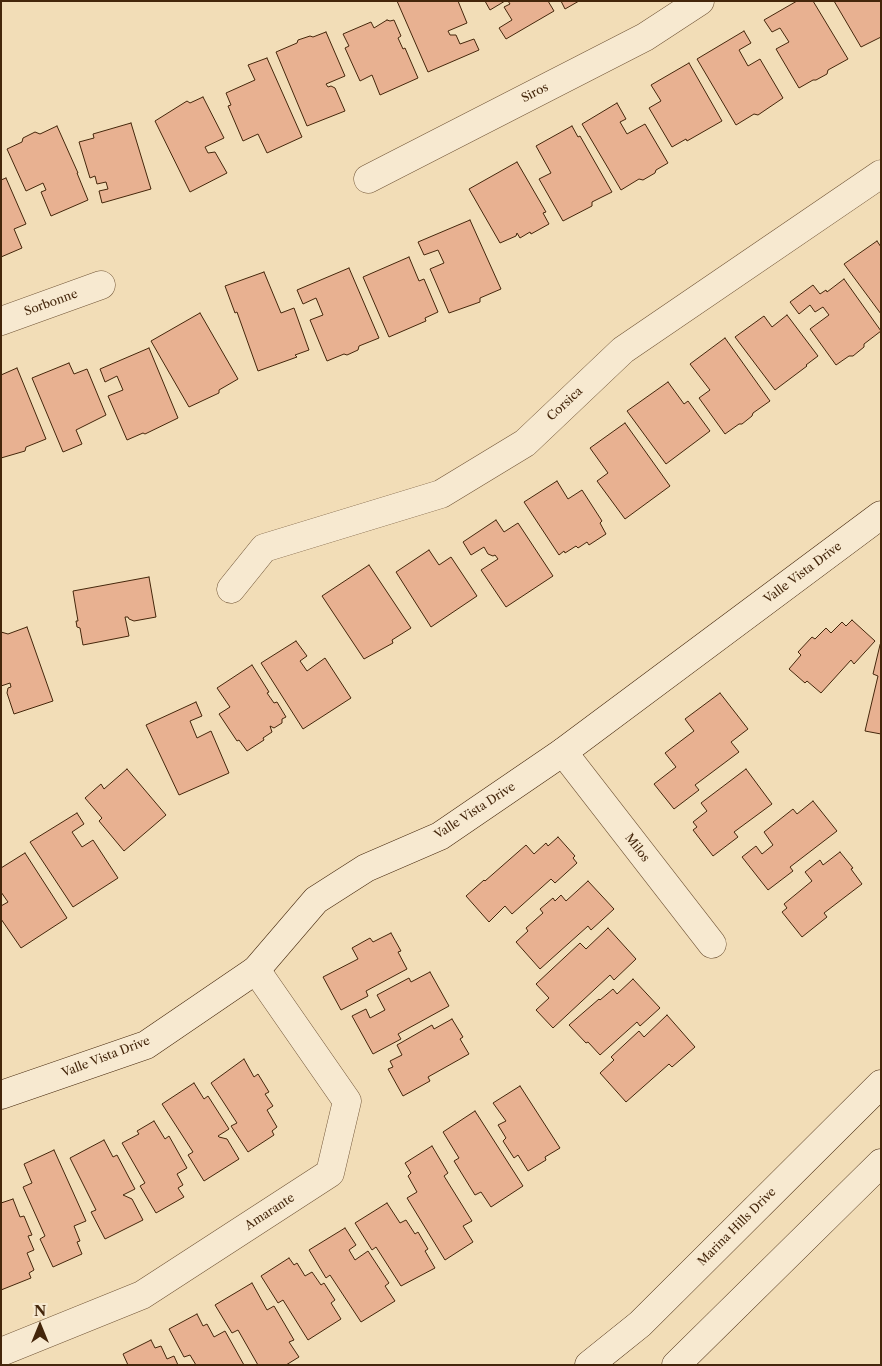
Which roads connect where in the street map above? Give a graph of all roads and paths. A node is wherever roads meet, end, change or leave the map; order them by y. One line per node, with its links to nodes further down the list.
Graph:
1 (700, 1): 3 (street, Siros)
2 (881, 174): 7 (street, Corsica)
3 (368, 179)
4 (101, 285): 5 (street, Sorbonne)
5 (1, 321)
6 (879, 519): 8 (street, Valle Vista Drive)
7 (231, 589)
8 (562, 752): 9 (street, Milos); 10 (street, Valle Vista Drive)
9 (712, 944)
10 (256, 970): 12 (street, Valle Vista Drive); 14 (street, Amarante)
11 (881, 1084): 15 (street, Marina Hills Drive)
12 (1, 1095)
13 (881, 1163): 16 (street)
14 (1, 1352)
15 (589, 1365)
16 (676, 1365)

